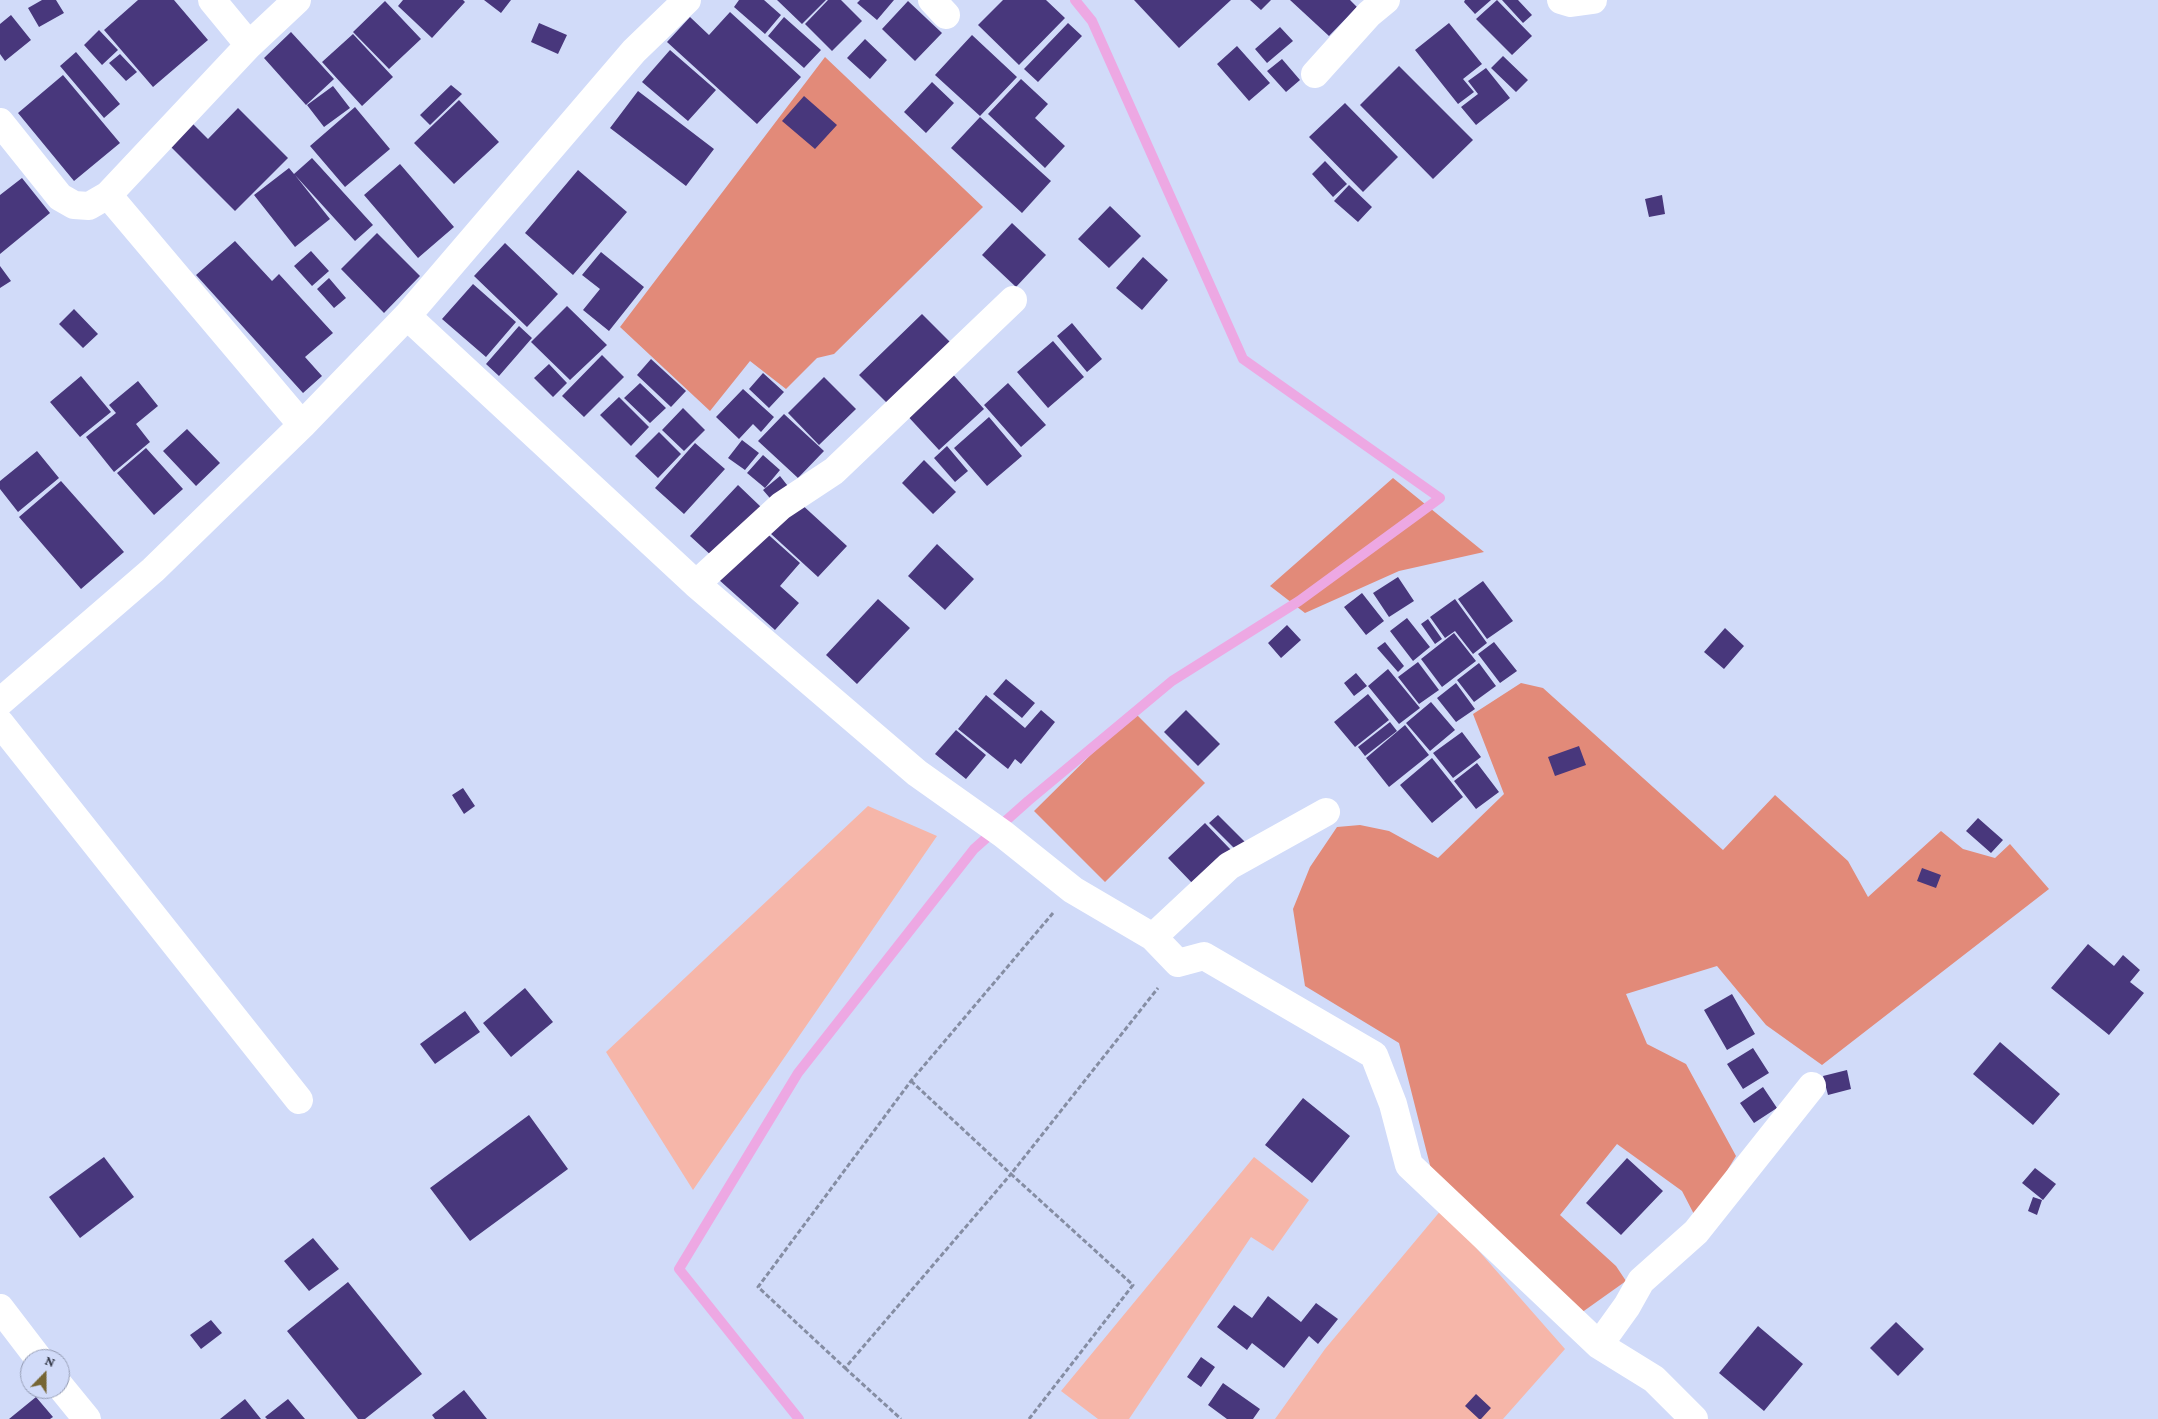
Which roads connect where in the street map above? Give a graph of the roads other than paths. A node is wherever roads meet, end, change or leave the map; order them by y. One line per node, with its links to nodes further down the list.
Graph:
1 (212, 0): 7 (street)
2 (297, 0): 7 (street)
3 (1561, 0): 4 (street)
4 (1593, 0)
5 (679, 2): 12 (street)
6 (1370, 5): 8 (street)
7 (249, 45): 10 (street)
8 (1315, 74)
9 (0, 122): 10 (street)
10 (108, 195): 13 (street)
11 (1013, 300): 14 (street)
12 (407, 316): 13 (street); 14 (street)
13 (302, 426): 15 (street)
14 (696, 584): 18 (street)
15 (0, 702)
16 (0, 723): 20 (street)
17 (1326, 812): 18 (street)
18 (1153, 937): 22 (street)
19 (1812, 1086): 22 (street)
20 (299, 1100)
21 (0, 1308): 23 (street)
22 (1600, 1345): 26 (street)
23 (31, 1349)
24 (70, 1398): 25 (street)
25 (87, 1419)
26 (1694, 1419)

